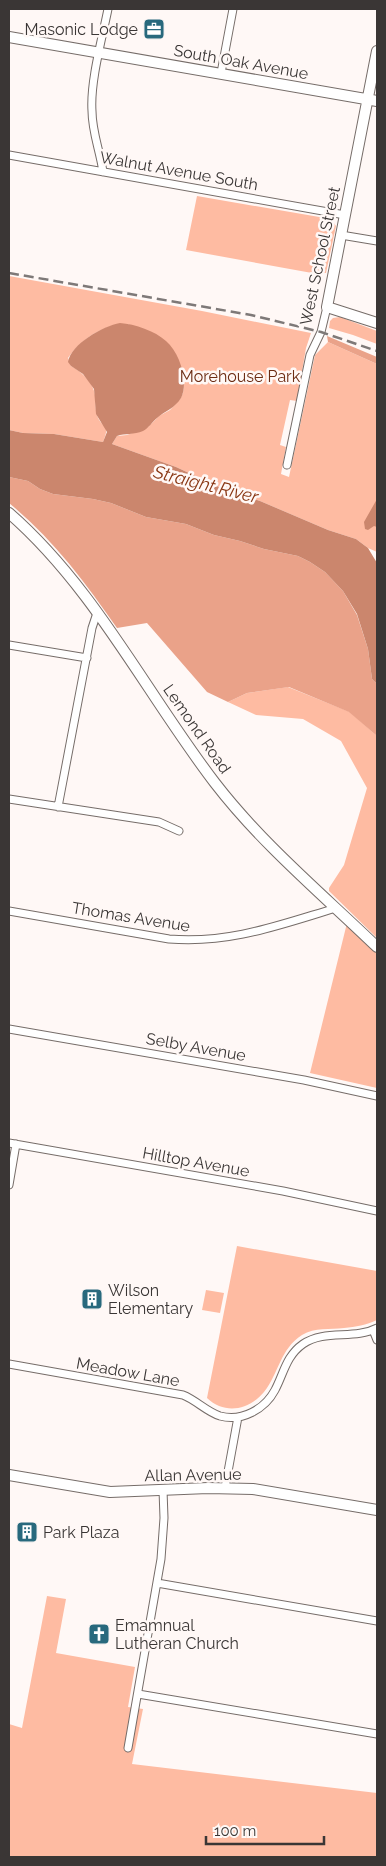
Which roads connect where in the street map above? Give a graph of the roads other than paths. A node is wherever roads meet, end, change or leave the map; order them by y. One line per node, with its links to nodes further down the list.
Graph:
1 (108, 9): 5 (street)
2 (233, 9): 6 (street)
3 (9, 37): 5 (street, South Oak Avenue)
4 (377, 51): 7 (street, West School Street)
5 (100, 52): 6 (street, South Oak Avenue); 9 (street)
6 (221, 73): 7 (street, South Oak Avenue)
7 (372, 100): 10 (street, West School Street)
8 (9, 155): 9 (street, Walnut Avenue South)
9 (103, 172): 10 (street, Walnut Avenue South)
10 (345, 215): 11 (street, West School Street)
11 (341, 235): 12 (street); 13 (street, West School Street)
12 (377, 241)
13 (327, 307): 14 (street); 15 (street, West School Street)
14 (377, 323)
15 (287, 465)
16 (9, 513): 17 (street, Lemond Road)
17 (97, 613): 19 (street); 23 (street, Lemond Road)
18 (9, 645): 19 (street)
19 (87, 658): 21 (street)
20 (9, 799): 21 (street)
21 (58, 807): 22 (street)
22 (179, 831)
23 (336, 908): 24 (street, Thomas Avenue); 25 (street, Lemond Road)
24 (9, 911)
25 (377, 947)
26 (9, 1029): 27 (street, Selby Avenue)
27 (377, 1096)
28 (12, 1144): 29 (street); 30 (street, Hilltop Avenue)
29 (9, 1185)
30 (377, 1211)
31 (375, 1329): 32 (street); 34 (street)
32 (377, 1340)
33 (9, 1364): 34 (street, Meadow Lane)
34 (238, 1417): 36 (street)
35 (9, 1475): 37 (street, Allan Avenue)
36 (225, 1488): 37 (street, Allan Avenue); 38 (street, Allan Avenue)
37 (162, 1490): 39 (street)
38 (377, 1510)
39 (157, 1583): 40 (street); 41 (street)
40 (377, 1621)
41 (138, 1694): 42 (street); 43 (street)
42 (377, 1734)
43 (128, 1748)

